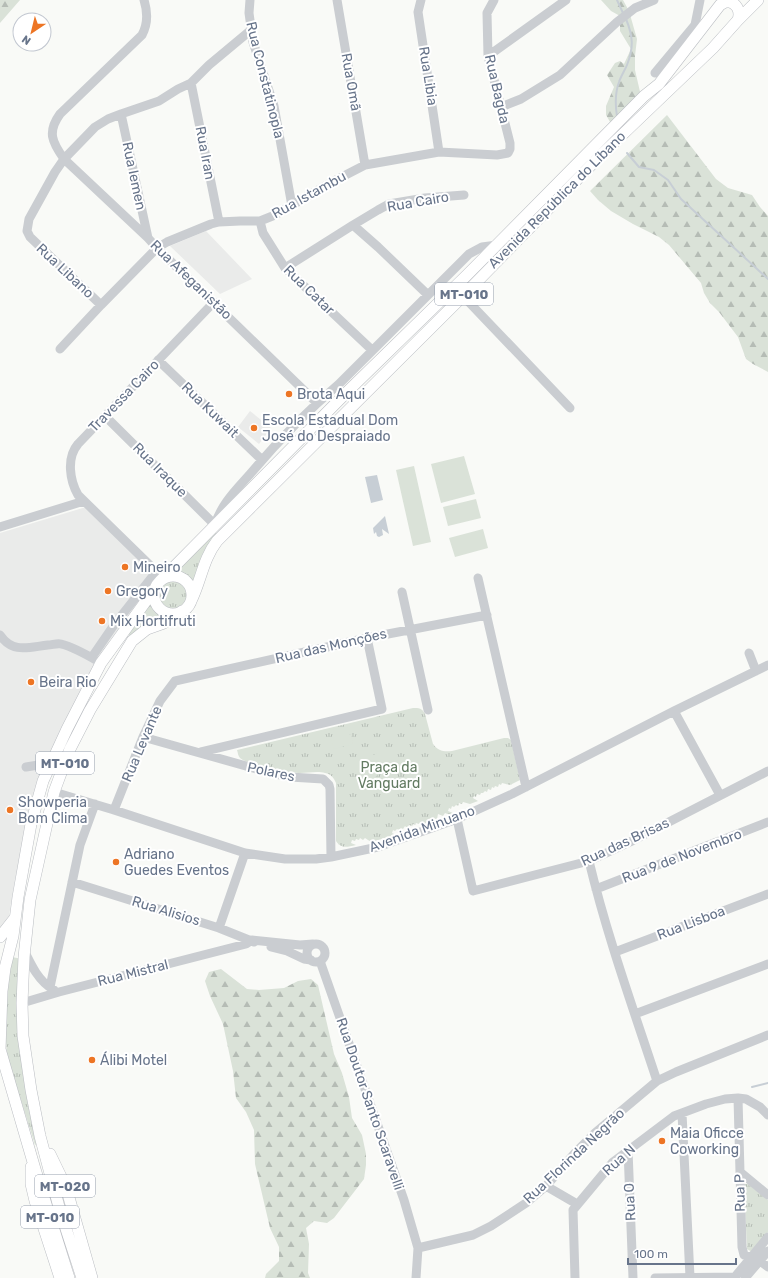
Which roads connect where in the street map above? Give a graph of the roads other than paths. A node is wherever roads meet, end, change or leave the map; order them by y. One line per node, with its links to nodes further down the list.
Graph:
1 (144, 0): 22 (street, Rua Afeganistão)
2 (250, 0): 12 (street, Rua Constatinopla)
3 (337, 0): 23 (street, Rua Omã)
4 (421, 0): 20 (street, Rua Libia)
5 (494, 0): 15 (street, Rua Bagda)
6 (566, 0): 15 (street)
7 (654, 0): 18 (street)
8 (700, 0): 13 (street)
9 (758, 0): 11 (main road, Avenida República do Líbano / MT-010)
10 (723, 3): 11 (main road); 13 (main road, Avenida República do Líbano / MT-010)
11 (738, 20): 14 (main road, Avenida República do Líbano / MT-010)
12 (251, 30): 17 (street); 25 (street, Rua Constatinopla)
13 (696, 30): 14 (main road); 16 (street); 30 (main road, Avenida República do Líbano / MT-010)
14 (713, 48): 34 (main road, Avenida República do Líbano / MT-010)
15 (488, 56): 18 (street, Rua Bagda)
16 (655, 73)
17 (191, 83): 19 (street); 27 (street, Rua Iran)
18 (501, 107): 21 (street, Rua Bagda)
19 (121, 114): 22 (street); 29 (street, Rua Iemen)
20 (440, 152): 21 (street, Rua Istambu); 23 (street, Rua Istambu)
21 (508, 153)
22 (64, 159): 29 (street, Rua Afeganistão); 36 (street, Rua Libano)
23 (365, 165): 25 (street, Rua Istambu)
24 (464, 195): 28 (street, Rua Cairo)
25 (292, 206): 26 (street, Rua Istambu)
26 (260, 221): 27 (street, Rua Istambu); 32 (street, Rua Catar)
27 (219, 222): 31 (street, Rua Istambu)
28 (353, 225): 32 (street); 33 (street)
29 (148, 238): 31 (street, Rua Afeganistão)
30 (497, 245): 33 (street, Avenida República do Líbano); 40 (main road, Avenida República do Líbano / MT-010)
31 (157, 248): 35 (street, Rua Afeganistão); 36 (street, Rua Istambu)
32 (285, 268): 38 (street, Rua Catar)
33 (428, 294): 38 (street, Avenida República do Líbano)
34 (463, 296): 42 (street); 51 (main road, Avenida República do Líbano / MT-010)
35 (214, 302): 39 (street, Travessa Cairo); 41 (street, Rua Afeganistão)
36 (101, 305): 37 (street, Rua Istambu)
37 (60, 349)
38 (372, 350): 40 (street, Avenida República do Líbano)
39 (158, 360): 43 (street, Travessa Cairo); 44 (street, Rua Kuwait)
40 (343, 388): 41 (street, Avenida República do Líbano); 46 (main road, Avenida República do Líbano / MT-010)
41 (317, 403): 44 (street, Avenida República do Líbano)
42 (570, 408)
43 (105, 416): 45 (street, Travessa Cairo); 46 (street, Rua Iraque)
44 (262, 460): 46 (street, Avenida República do Líbano)
45 (84, 501): 47 (street); 49 (street, Travessa Cairo)
46 (215, 525): 49 (main road, Avenida República do Líbano / MT-010)
47 (0, 527)
48 (478, 578): 53 (street)
49 (158, 580): 51 (main road); 52 (main road); 58 (main road, Avenida República do Líbano / MT-010); 58 (street)
50 (402, 592): 54 (street)
51 (191, 601): 52 (main road, Avenida República do Líbano / MT-010)
52 (182, 611): 70 (main road, Avenida República do Líbano / MT-010)
53 (487, 615): 54 (street, Rua das Monções); 69 (street)
54 (410, 629): 56 (street, Rua das Monções); 62 (street)
55 (0, 635): 58 (street)
56 (367, 638): 61 (street, Rua das Monções); 65 (street)
57 (749, 653): 60 (street)
58 (96, 660): 66 (main road, Avenida República do Líbano / MT-010)
59 (768, 665): 60 (street, Avenida Minuano)
60 (756, 671): 63 (street, Avenida Minuano)
61 (175, 681): 64 (street, Rua Levante)
62 (428, 710)
63 (674, 711): 69 (street, Avenida Minuano); 71 (street)
64 (143, 737): 65 (street, Polares); 73 (street, Rua Levante)
65 (200, 753): 77 (street, Polares)
66 (51, 764): 67 (street); 82 (main road, Avenida República do Líbano / MT-010)
67 (26, 766)
68 (768, 771): 71 (street, Rua das Brisas)
69 (526, 786): 74 (street, Avenida Minuano)
70 (54, 792): 72 (street, Avenida Minuano); 87 (main road, Avenida República do Líbano / MT-010)
71 (720, 795): 78 (street, Rua das Brisas)
72 (95, 804): 73 (street, Avenida Minuano); 79 (street)
73 (114, 810): 76 (street, Avenida Minuano)
74 (457, 819): 77 (street, Avenida Minuano); 78 (street, Rua das Brisas)
75 (768, 822): 80 (street, Rua 9 de Novembro)
76 (245, 853): 77 (street, Avenida Minuano); 83 (street)
77 (331, 857)
78 (589, 861): 80 (street)
79 (72, 882): 83 (street, Rua Alisios); 91 (street)
80 (596, 889): 88 (street)
81 (768, 894): 88 (street, Rua Lisboa)
82 (15, 917): 84 (main road, MT-010); 96 (main road, Avenida República do Líbano)
83 (220, 928): 85 (street, Rua Alisios)
84 (0, 937)
85 (252, 943): 86 (street); 89 (street); 92 (street, Rua Mistral)
86 (313, 944): 89 (street); 89 (street)
87 (24, 950): 91 (street); 93 (main road, Avenida República do Líbano / MT-010)
88 (615, 952): 94 (street)
89 (315, 961): 109 (street, Rua Doutor Santo Scaravelli)
90 (768, 964): 94 (street)
91 (50, 987): 92 (street)
92 (59, 992): 93 (street, Rua Mistral)
93 (22, 1003): 101 (main road, Avenida República do Líbano / MT-010)
94 (635, 1014): 97 (street)
95 (768, 1035): 97 (street, Rua Florinda Negrão)
96 (0, 1050): 103 (main road, MT-010)
97 (657, 1081): 105 (street, Rua Florinda Negrão)
98 (738, 1098): 99 (street, Rua N); 100 (street); 104 (street, Rua P)
99 (682, 1113): 102 (street, Rua N); 113 (street)
100 (768, 1114)
101 (40, 1136): 117 (main road, MT-010); 118 (main road, MT-020)
102 (628, 1150): 107 (street, Rua N); 121 (street, Rua O)
103 (31, 1156): 115 (main road); 116 (main road, MT-010)
104 (740, 1172): 106 (street); 111 (street, Rua P)
105 (546, 1186): 107 (street); 109 (street, Rua Florinda Negrão)
106 (768, 1195)
107 (577, 1204): 120 (street, Rua N)
108 (768, 1237): 111 (street)
109 (418, 1248): 119 (street)
110 (768, 1251): 111 (street)
111 (756, 1259): 112 (street); 114 (street); 123 (street)
112 (768, 1267)
113 (690, 1277): 114 (street); 122 (street)
114 (734, 1277)
115 (60, 1278)
116 (69, 1278)
117 (82, 1278)
118 (92, 1278)
119 (416, 1278)
120 (575, 1278)
121 (634, 1278)
122 (655, 1278)
123 (745, 1278)

